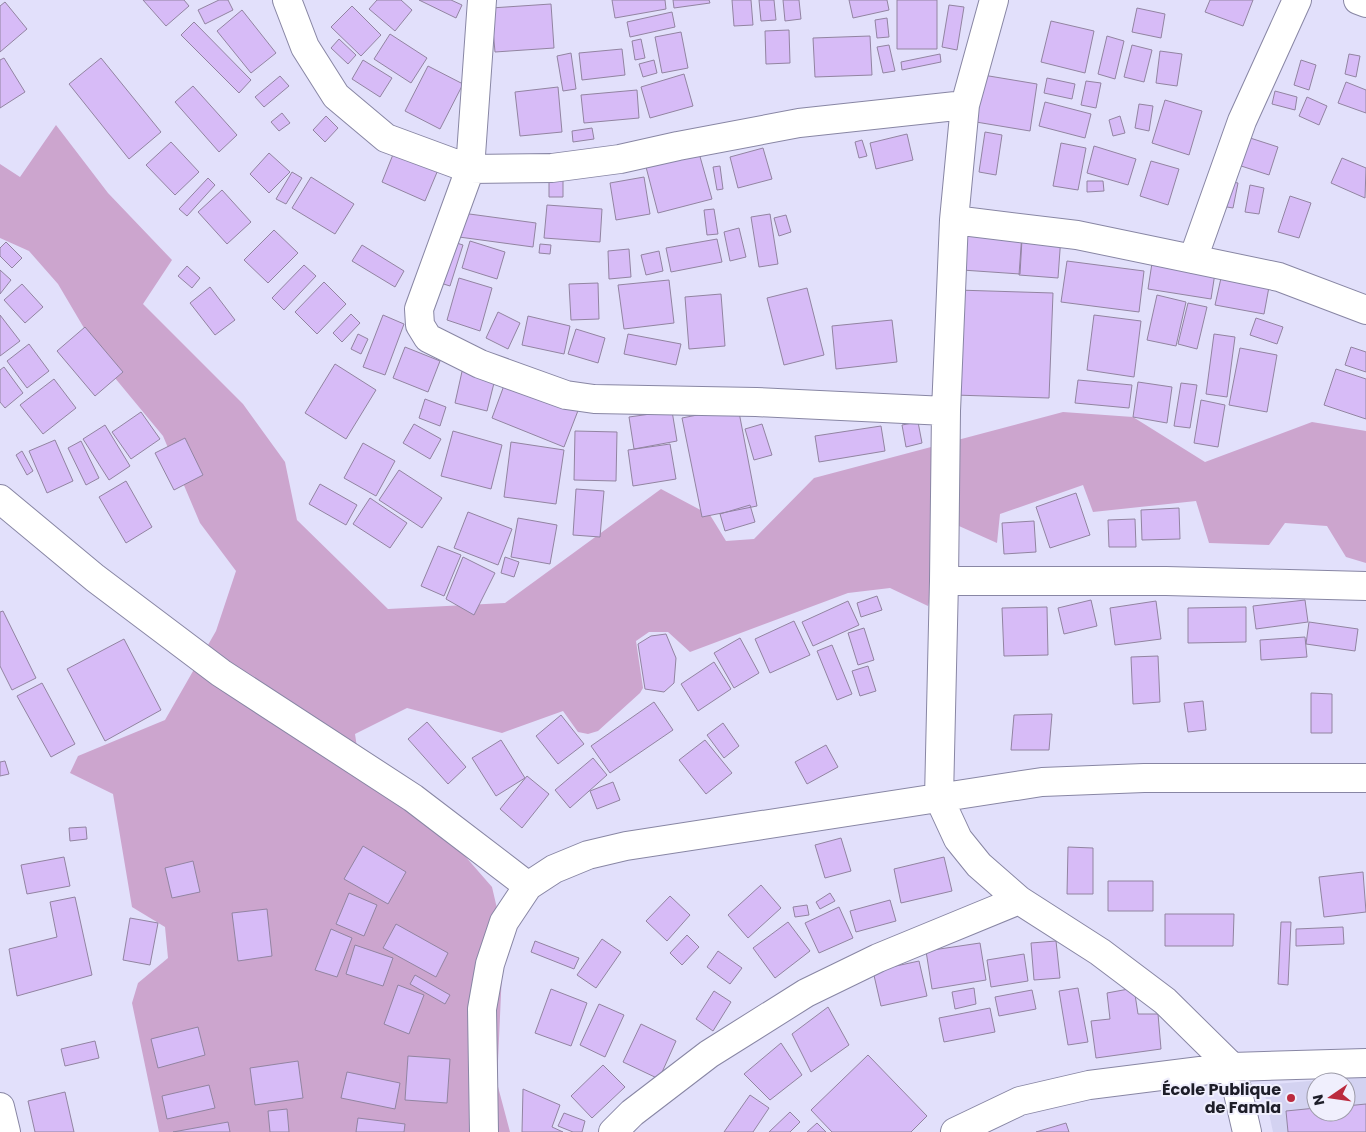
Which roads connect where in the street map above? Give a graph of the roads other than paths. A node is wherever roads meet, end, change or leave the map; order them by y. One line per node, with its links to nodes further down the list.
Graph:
1 (287, 0): 8 (street)
2 (482, 0): 8 (street)
3 (994, 0): 7 (street)
4 (1297, 0): 10 (street)
5 (1358, 0): 6 (street)
6 (1366, 3)
7 (965, 105): 8 (street); 9 (street)
8 (470, 169): 12 (street)
9 (954, 220): 10 (street); 12 (street)
10 (1193, 259): 11 (street)
11 (1366, 310)
12 (946, 411): 14 (street)
13 (0, 499): 18 (street)
14 (944, 580): 15 (street); 17 (street)
15 (1366, 586)
16 (1366, 778): 17 (street)
17 (939, 798): 18 (street); 19 (street)
18 (528, 886): 24 (street)
19 (1019, 900): 21 (street); 25 (street)
20 (1366, 1063): 21 (street)
21 (1232, 1067): 26 (street); 27 (street)
22 (0, 1107): 23 (street)
23 (6, 1132)
24 (484, 1132)
25 (613, 1132)
26 (954, 1132)
27 (1248, 1132)

